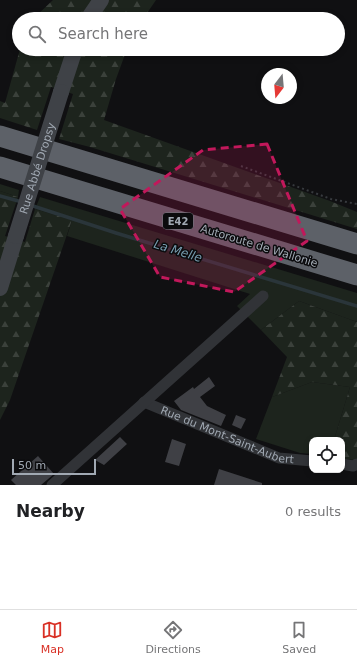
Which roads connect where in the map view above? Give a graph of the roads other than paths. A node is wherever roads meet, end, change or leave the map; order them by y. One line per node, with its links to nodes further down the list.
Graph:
1 (101, 0): 2 (street)
2 (93, 12)
3 (73, 56): 8 (street, Rue Abbé Dropsy, bridge)
4 (0, 136): 6 (highway)
5 (0, 167): 7 (highway, Autoroute de Wallonie / E42)
6 (357, 244)
7 (357, 275)
8 (0, 288)
9 (263, 296): 10 (street, Rue du Mont-Saint-Aubert)
10 (144, 402): 11 (street, Rue du Mont-Saint-Aubert); 14 (street, Rue du Mont-Saint-Aubert)
11 (309, 461)
12 (357, 464): 13 (street)
13 (345, 465)
14 (52, 485)

